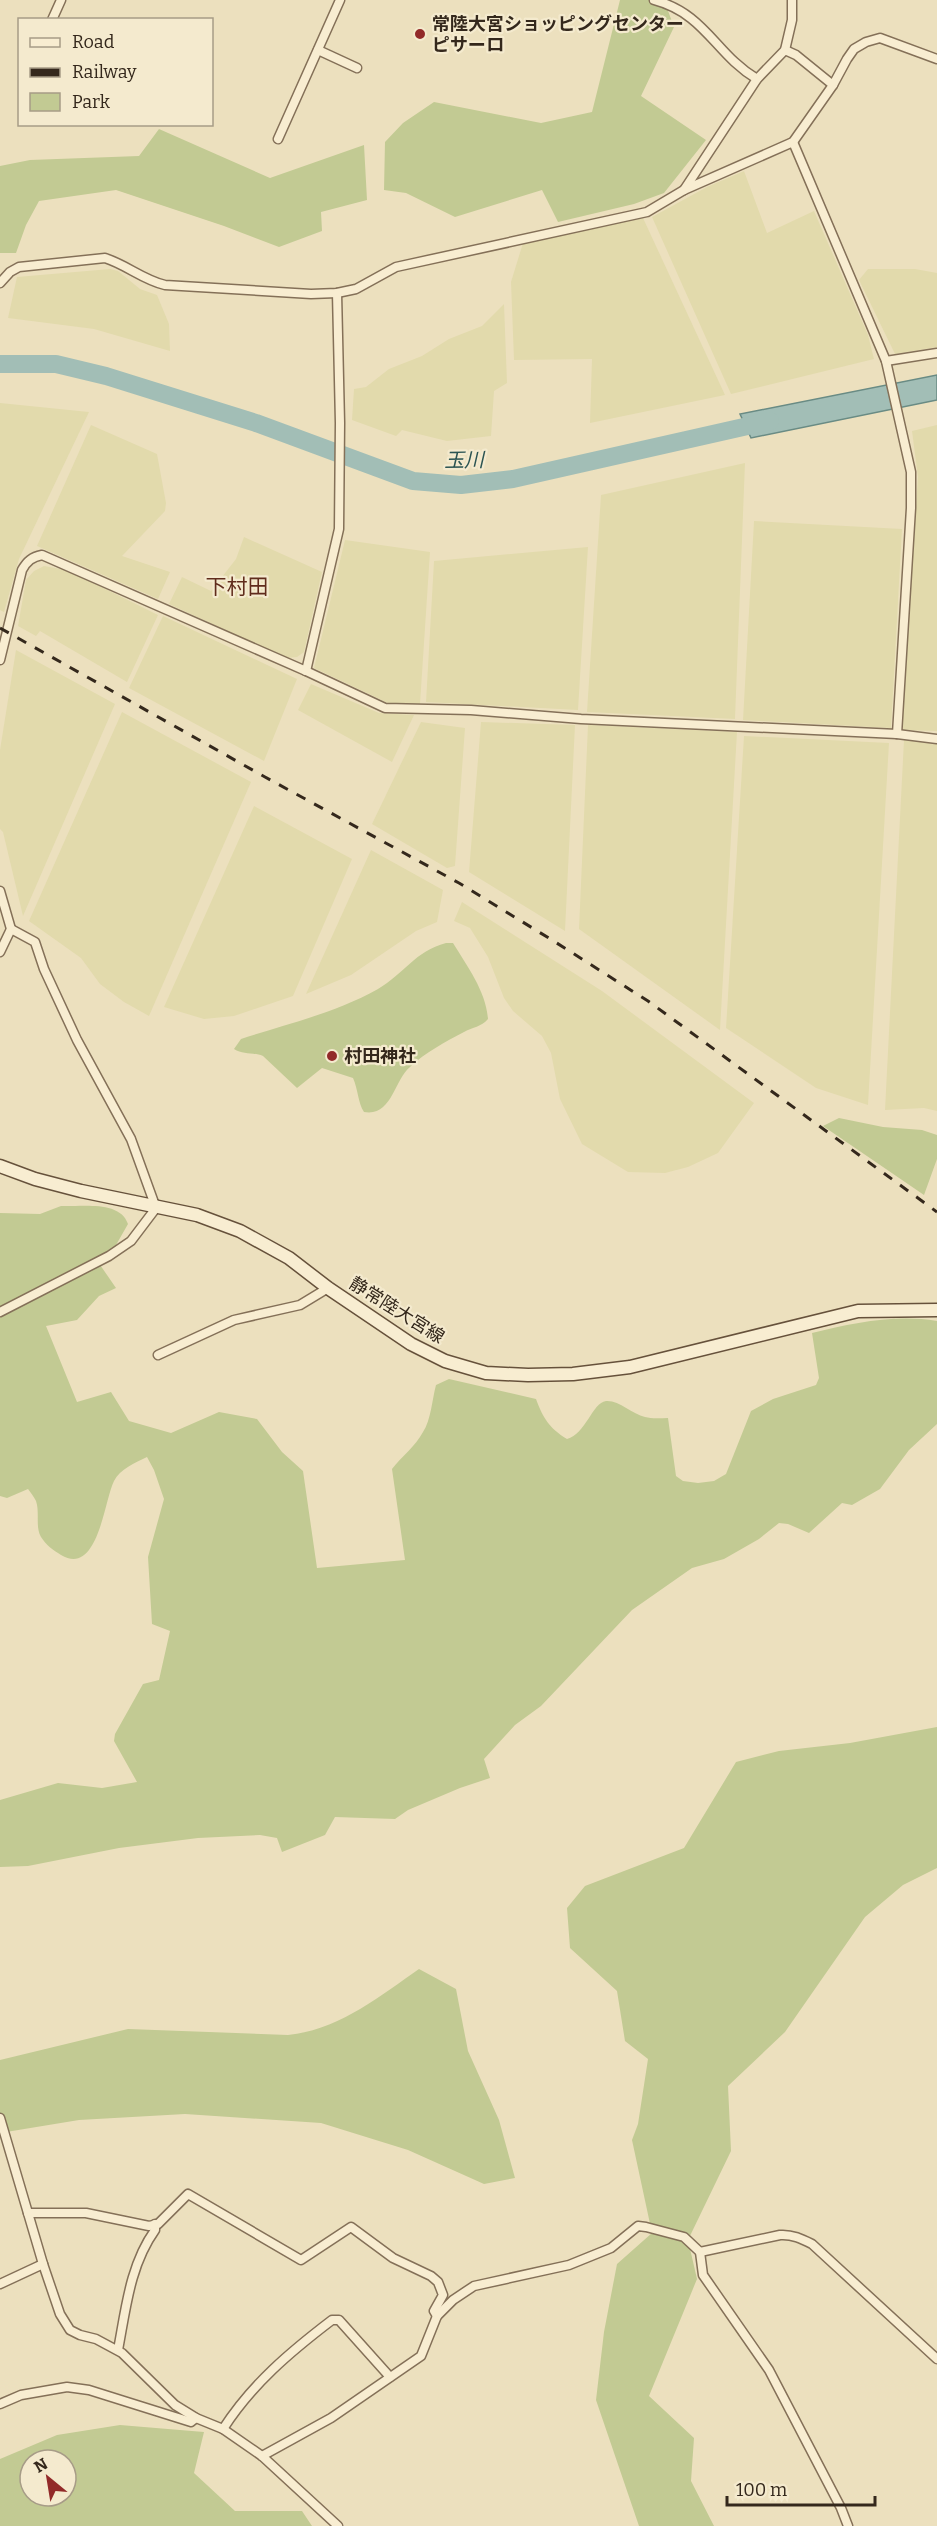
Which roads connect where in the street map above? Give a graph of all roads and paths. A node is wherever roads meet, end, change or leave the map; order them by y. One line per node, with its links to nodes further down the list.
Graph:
1 (61, 0): 5 (street)
2 (340, 0): 6 (street)
3 (654, 0): 10 (street)
4 (792, 0): 7 (street)
5 (53, 18)
6 (318, 50): 9 (street); 12 (street)
7 (785, 50): 10 (street); 11 (street)
8 (937, 59): 11 (street)
9 (357, 68)
10 (758, 79): 14 (street)
11 (833, 85): 13 (street)
12 (278, 139)
13 (794, 142): 14 (street); 18 (street)
14 (684, 190): 16 (street)
15 (0, 283): 16 (street)
16 (337, 293): 20 (street)
17 (937, 353): 18 (street)
18 (885, 361): 21 (street)
19 (0, 660): 20 (street)
20 (306, 670): 21 (street)
21 (897, 734): 22 (street)
22 (937, 739)
23 (0, 891): 24 (street)
24 (11, 929): 25 (street); 27 (street)
25 (0, 952)
26 (0, 1166): 27 (main road, 静常陸大宮線)
27 (156, 1208): 28 (main road, 静常陸大宮線); 30 (street)
28 (328, 1288): 29 (main road, 静常陸大宮線); 31 (street)
29 (937, 1310)
30 (0, 1312)
31 (158, 1355)
32 (0, 2118): 33 (street)
33 (28, 2213): 34 (street); 36 (street)
34 (155, 2224): 38 (street); 39 (street)
35 (700, 2252): 38 (street); 40 (street); 47 (street)
36 (43, 2264): 37 (street); 39 (street)
37 (0, 2284)
38 (436, 2316): 41 (street)
39 (118, 2350): 43 (street)
40 (937, 2359)
41 (390, 2377): 44 (street); 45 (street)
42 (0, 2404): 43 (street)
43 (196, 2418): 44 (street)
44 (223, 2429): 45 (street)
45 (262, 2456): 46 (street)
46 (338, 2526)
47 (848, 2526)

